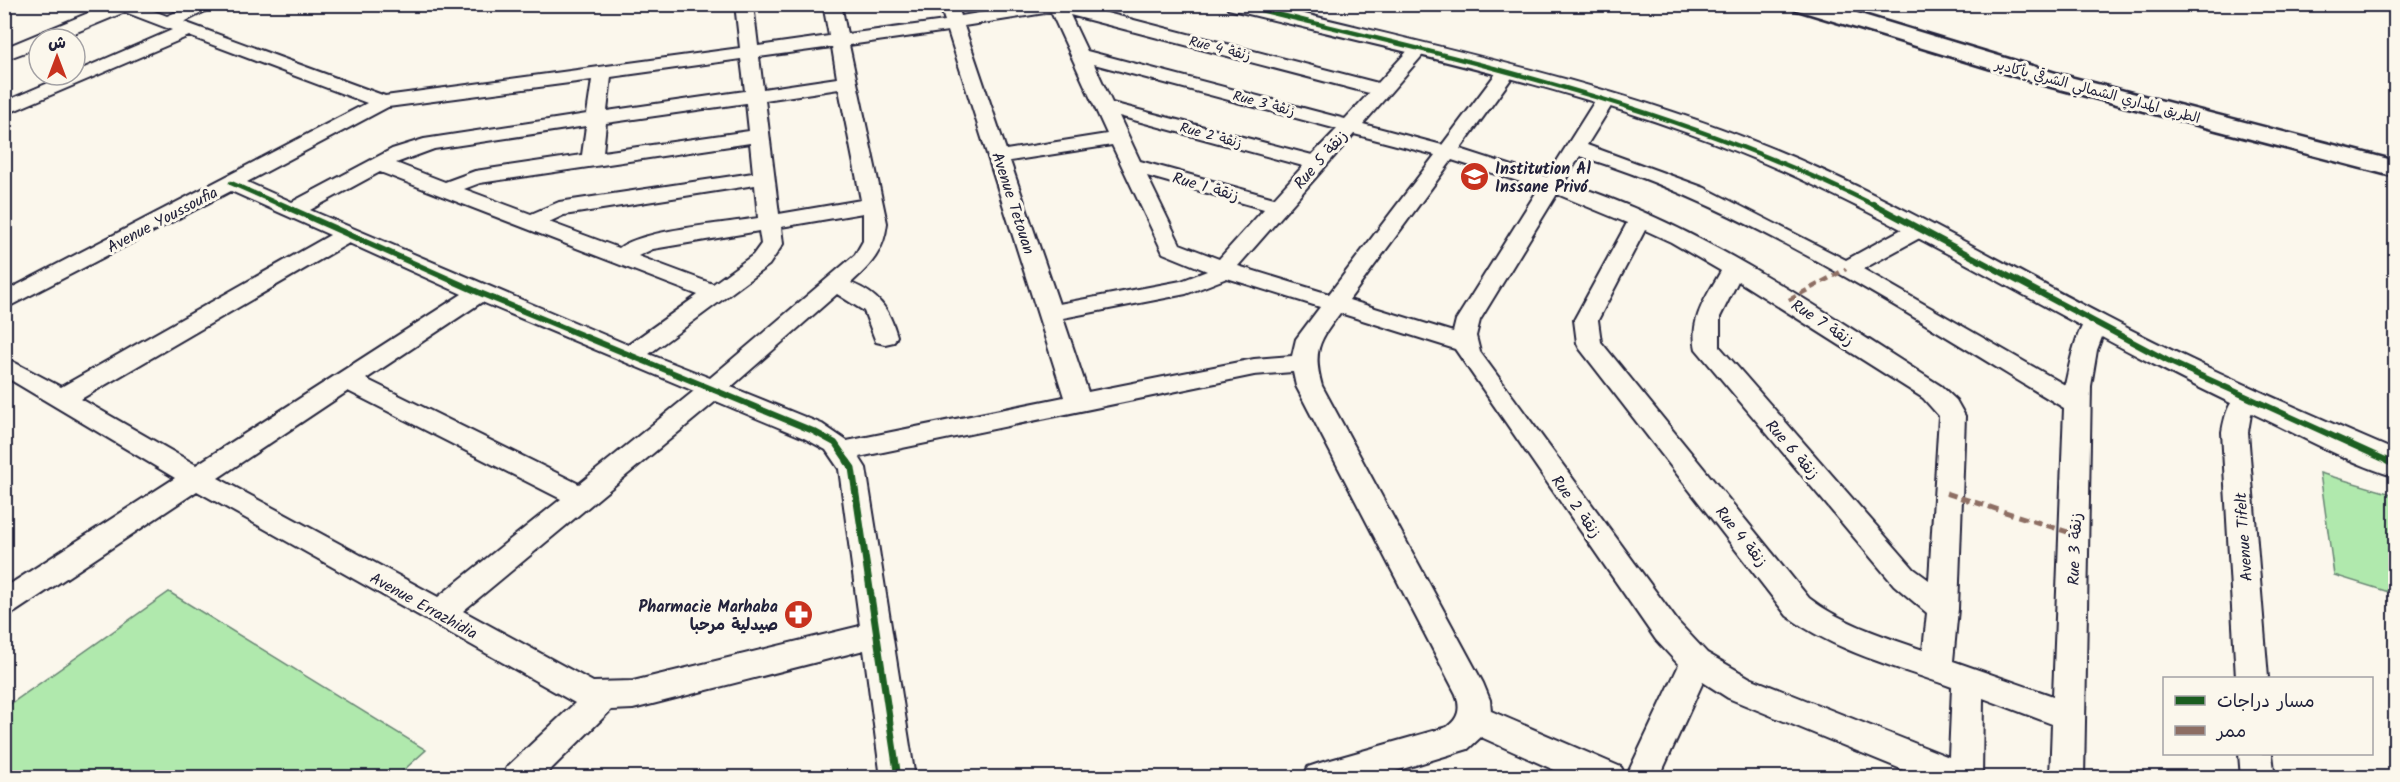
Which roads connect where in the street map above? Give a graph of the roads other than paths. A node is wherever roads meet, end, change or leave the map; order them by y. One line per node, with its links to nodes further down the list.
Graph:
1 (211, 4): 10 (street)
2 (744, 4): 16 (street)
3 (832, 4): 13 (street)
4 (1236, 4): 15 (street)
5 (1802, 4): 40 (highway, الطريق المداري الشمالي الشرقي بأكادير)
6 (1833, 4): 35 (highway, الطريق المداري الشمالي الشرقي بأكادير)
7 (1056, 5): 9 (street); 18 (street); 22 (street, Rue 4 زنقة)
8 (120, 6): 10 (street); 11 (street)
9 (952, 17): 13 (street); 34 (street, Avenue Tetouan)
10 (169, 22): 12 (street)
11 (72, 27)
12 (188, 30): 25 (street); 27 (street)
13 (840, 41): 16 (street); 21 (street)
14 (27, 46): 17 (street)
15 (1418, 50): 19 (street); 22 (street, Rue 5 زنقة)
16 (750, 53): 20 (street); 23 (street)
17 (4, 55)
18 (1080, 55): 26 (street); 29 (street, Rue 3 زنقة)
19 (1507, 72): 24 (street); 33 (street)
20 (602, 73): 25 (street); 28 (street)
21 (848, 82): 23 (street); 45 (street)
22 (1382, 90): 29 (street, Rue 5 زنقة)
23 (755, 96): 28 (street); 30 (street)
24 (1605, 100): 32 (street); 51 (street)
25 (383, 102): 42 (street, Avenue Youssoufia)
26 (1106, 107): 31 (street); 37 (street, Rue 2 زنقة)
27 (4, 109)
28 (597, 119): 36 (street); 38 (street)
29 (1350, 126): 33 (street, Rue 3 زنقة); 37 (street, Rue 5 زنقة)
30 (760, 135): 36 (street); 41 (street)
31 (1120, 138): 34 (street); 39 (street)
32 (1574, 148): 43 (street); 56 (street)
33 (1448, 152): 43 (street, Rue 7 زنقة); 61 (street)
34 (998, 157): 62 (street, Avenue Tetouan)
35 (2396, 159)
36 (592, 160): 44 (street)
37 (1317, 163): 46 (street, Rue 5 زنقة)
38 (380, 164): 44 (street); 47 (street)
39 (1133, 165): 46 (street, Rue 1 زنقة); 55 (street)
40 (2396, 169)
41 (765, 177): 49 (street); 50 (street)
42 (231, 183): 47 (street); 60 (street, Avenue Youssoufia)
43 (1550, 184): 48 (street, Rue 7 زنقة); 65 (street)
44 (446, 189): 50 (street)
45 (872, 205): 49 (street); 57 (street)
46 (1278, 206): 55 (street, Rue 5 زنقة)
47 (292, 211): 52 (street)
48 (1639, 220): 54 (street, Rue 7 زنقة); 84 (street, Rue 4 زنقة)
49 (770, 222): 53 (street); 59 (street)
50 (533, 223): 53 (street)
51 (1919, 228): 56 (street); 63 (street)
52 (347, 235): 58 (street); 71 (street)
53 (622, 257): 59 (street)
54 (1734, 268): 80 (street, Rue 6 زنقة); 80 (street, Rue 7 زنقة)
55 (1223, 269): 61 (street); 62 (street, Rue 5 زنقة)
56 (1846, 269): 74 (street)
57 (836, 285): 64 (street); 70 (street)
58 (480, 293): 66 (street); 69 (street)
59 (715, 293): 66 (street)
60 (4, 302)
61 (1334, 305): 65 (street); 67 (street)
62 (1050, 313): 73 (street, Avenue Tetouan)
63 (2095, 324): 72 (street); 74 (street, Rue 3 زنقة)
64 (885, 336)
65 (1465, 344): 83 (street, Rue 2 زنقة)
66 (629, 356): 70 (street)
67 (1303, 363): 73 (street); 89 (street)
68 (4, 365): 71 (street, Avenue Errazhidia)
69 (348, 381): 77 (street); 78 (street)
70 (712, 390): 75 (street); 78 (street)
71 (62, 398): 77 (street, Avenue Errazhidia)
72 (2247, 399): 76 (street); 85 (street, Avenue Tifelt)
73 (1079, 402): 75 (street)
74 (2078, 405): 88 (street, Rue 3 زنقة)
75 (843, 452): 82 (street)
76 (2396, 465)
77 (198, 479): 79 (street); 81 (street, Avenue Errazhidia)
78 (582, 497): 81 (street)
79 (4, 604)
80 (1943, 609): 84 (street, Rue 7 زنقة)
81 (440, 613): 87 (street, Avenue Errazhidia)
82 (877, 634): 87 (street, Avenue Errazhidia); 92 (street)
83 (1695, 662): 95 (street); 96 (street, Rue 2 زنقة)
84 (1937, 668): 86 (street, Rue 4 زنقة)
85 (2252, 677)
86 (1968, 680): 88 (street, Rue 4 زنقة); 96 (street)
87 (603, 697): 91 (street)
88 (2069, 716): 97 (street, Rue 3 زنقة)
89 (1474, 719): 93 (street); 94 (street)
90 (2256, 755): 98 (street)
91 (519, 777)
92 (898, 777)
93 (1320, 777)
94 (1609, 777)
95 (1642, 777)
96 (1964, 777)
97 (2067, 777)
98 (2258, 777)

